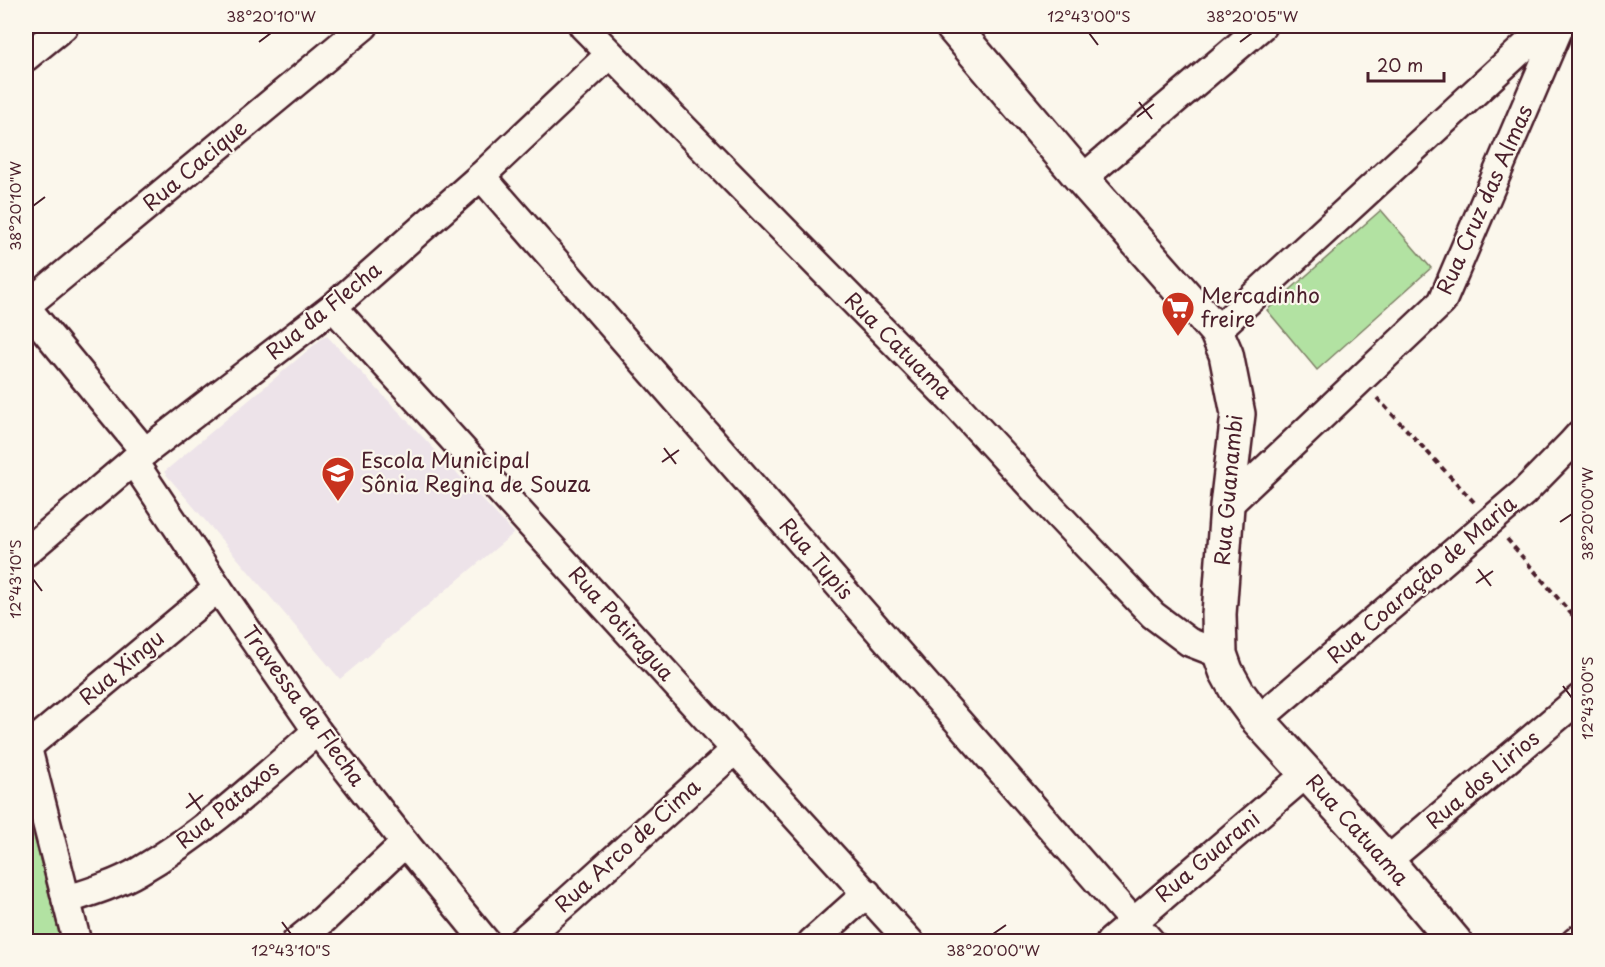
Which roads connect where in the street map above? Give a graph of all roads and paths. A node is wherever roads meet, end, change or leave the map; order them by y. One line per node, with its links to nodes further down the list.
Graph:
1 (64, 26): 9 (street)
2 (364, 26): 12 (street, Rua Cacique)
3 (583, 26): 8 (street, Rua Catuama)
4 (1262, 26): 11 (street)
5 (1547, 26): 14 (street)
6 (1560, 26): 17 (street, Rua Cruz das Almas)
7 (959, 28): 11 (street, Rua Guanambi)
8 (610, 54): 10 (street, Rua da Flecha); 20 (street, Rua Catuama)
9 (26, 57)
10 (481, 176): 13 (street, Rua da Flecha); 31 (street, Rua Tupis)
11 (1083, 179): 14 (street, Rua Guanambi)
12 (26, 307): 16 (street, Travessa da Flecha)
13 (333, 307): 16 (street, Rua da Flecha); 25 (street, Rua Potiragua)
14 (1216, 331): 17 (street, Rua Guanambi)
15 (1580, 434): 22 (street, Rua Coaração de Maria)
16 (139, 457): 18 (street, Rua da Flecha); 19 (street, Travessa da Flecha)
17 (1227, 506): 20 (street, Rua Guanambi)
18 (26, 552)
19 (218, 588): 23 (street, Travessa da Flecha); 24 (street, Rua Xingu)
20 (1220, 654): 22 (street, Rua Guanambi)
21 (1580, 698): 28 (street, Rua dos Lirios)
22 (1258, 720): 26 (street, Rua Catuama)
23 (317, 731): 27 (street, Travessa da Flecha); 30 (street, Rua Pataxos)
24 (26, 747): 30 (street)
25 (735, 750): 29 (street, Rua Potiragua); 36 (street, Rua Arco de Cima)
26 (1307, 773): 28 (street, Rua Catuama); 31 (street, Rua Guarani)
27 (405, 843): 34 (street); 35 (street, Travessa da Flecha)
28 (1387, 861): 41 (street, Rua Catuama)
29 (867, 893): 37 (street); 38 (street, Rua Potiragua)
30 (66, 900): 33 (street)
31 (1133, 921): 39 (street, Rua Guarani); 40 (street, Rua Tupis)
32 (1580, 938): 42 (street)
33 (77, 942)
34 (296, 942)
35 (486, 942)
36 (521, 942)
37 (812, 942)
38 (910, 942)
39 (1110, 942)
40 (1151, 942)
41 (1455, 942)
42 (1575, 942)

